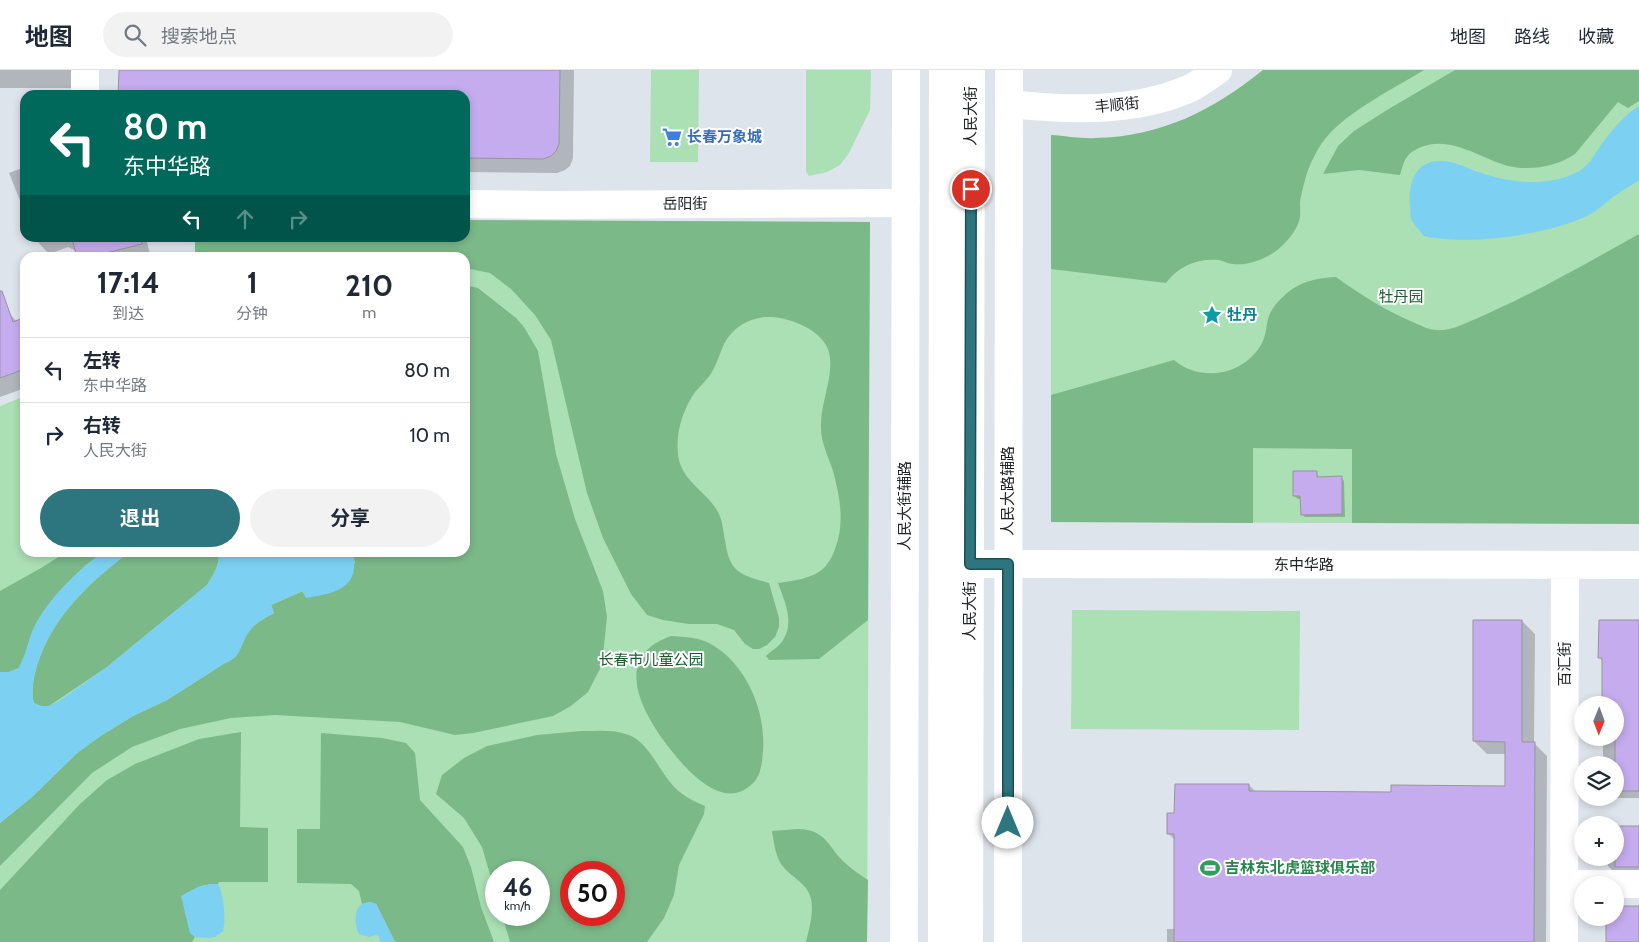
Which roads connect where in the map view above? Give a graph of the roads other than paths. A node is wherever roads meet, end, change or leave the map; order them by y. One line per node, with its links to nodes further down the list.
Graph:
1 (85, 70): 7 (main road)
2 (906, 70): 9 (main road, 人民大街辅路)
3 (943, 70): 18 (main road, 人民大街)
4 (971, 70): 11 (main road, 人民大街)
5 (1009, 70): 8 (main road, 人民大路辅路)
6 (1218, 70): 8 (main road, 丰顺街)
7 (85, 90)
8 (1009, 104): 12 (main road, 人民大路辅路)
9 (906, 203): 10 (main road, 岳阳街); 17 (main road, 人民大街辅路)
10 (470, 204)
11 (970, 564): 12 (main road, 东中华路); 19 (main road, 人民大街)
12 (1008, 564): 13 (main road, 东中华路); 20 (main road, 人民大路辅路)
13 (1565, 565): 14 (main road, 东中华路); 15 (main road, 百汇街)
14 (1639, 565)
15 (1565, 884): 16 (main road); 21 (main road, 百汇街)
16 (1639, 884)
17 (904, 942)
18 (942, 942)
19 (969, 942)
20 (1008, 942)
21 (1564, 942)

